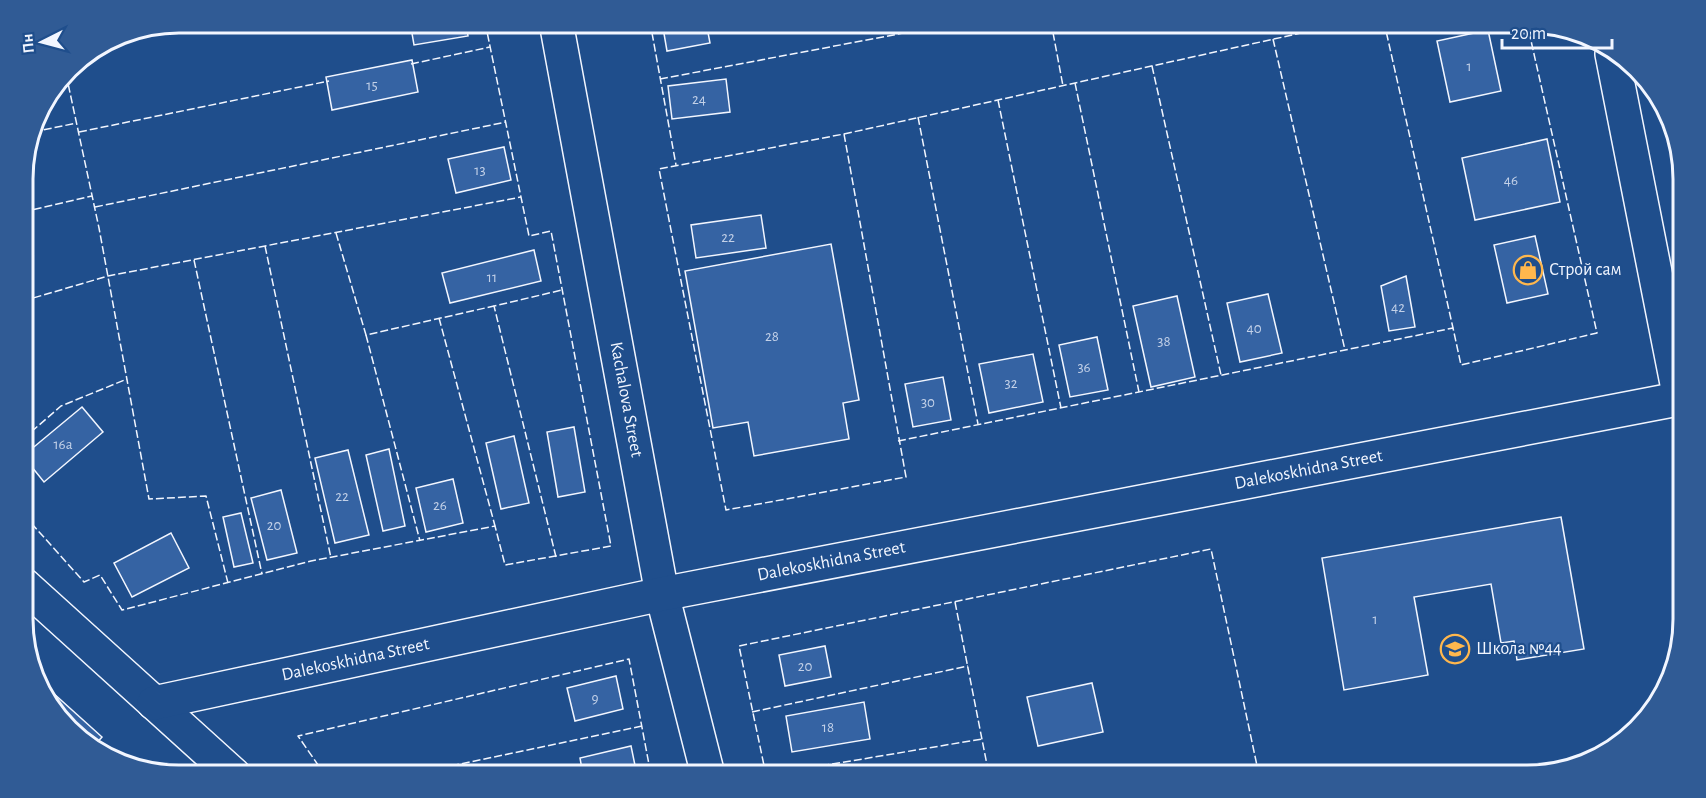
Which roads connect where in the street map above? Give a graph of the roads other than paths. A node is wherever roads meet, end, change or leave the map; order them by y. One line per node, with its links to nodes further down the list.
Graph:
1 (558, 33): 6 (street, Kachalova Street)
2 (1614, 61): 3 (street)
3 (1673, 354)
4 (1673, 400): 6 (street, Dalekoskhidna Street)
5 (33, 593): 7 (street)
6 (662, 594): 7 (street, Dalekoskhidna Street); 9 (street, Kachalova Street)
7 (154, 703): 8 (street)
8 (222, 765)
9 (705, 765)

